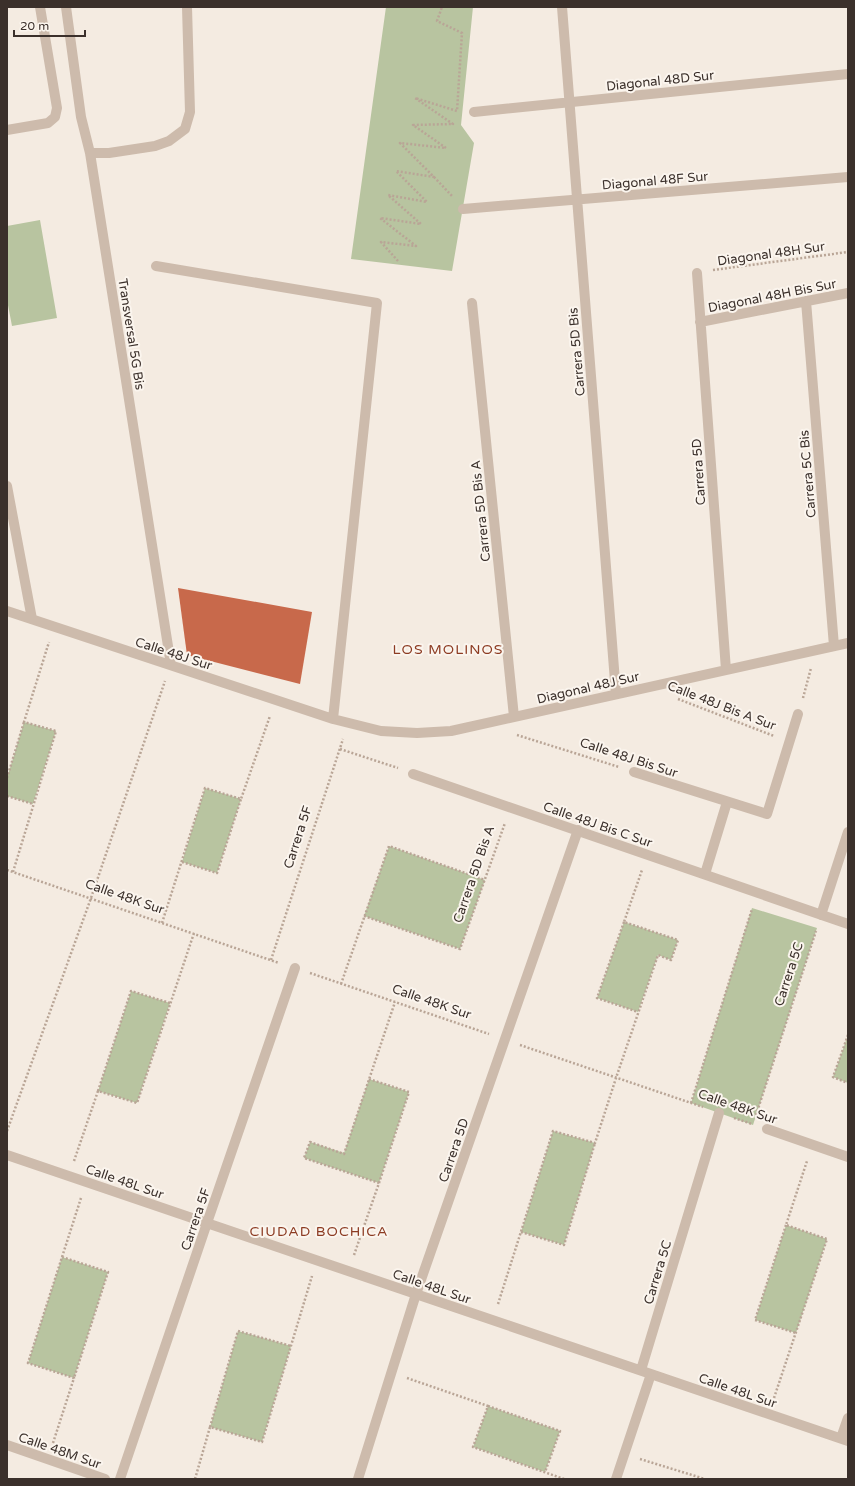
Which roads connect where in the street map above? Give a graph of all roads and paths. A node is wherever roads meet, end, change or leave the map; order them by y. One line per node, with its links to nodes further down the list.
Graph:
1 (40, 7): 9 (street)
2 (66, 7): 10 (street, Transversal 5G Bis)
3 (187, 7): 10 (street)
4 (442, 7): 11 (path)
5 (562, 7): 7 (street, Carrera 5D Bis)
6 (848, 74): 7 (street, Diagonal 48D Sur)
7 (569, 102): 8 (street, Diagonal 48D Sur); 13 (street, Carrera 5D Bis)
8 (474, 112)
9 (7, 130)
10 (90, 153): 30 (street, Transversal 5G Bis)
11 (434, 177): 14 (path); 16 (path)
12 (848, 177): 13 (street, Diagonal 48F Sur)
13 (577, 199): 14 (street, Diagonal 48F Sur); 32 (street, Carrera 5D Bis)
14 (463, 208)
15 (848, 252): 18 (path, Diagonal 48H Sur)
16 (398, 261)
17 (156, 266): 37 (street)
18 (697, 273): 22 (street, Carrera 5D)
19 (848, 293): 20 (street, Diagonal 48H Bis Sur)
20 (806, 301): 22 (street, Diagonal 48H Bis Sur); 28 (street, Carrera 5C Bis)
21 (472, 303): 36 (street, Carrera 5D Bis A)
22 (700, 322): 31 (street, Carrera 5D)
23 (7, 486): 25 (street)
24 (7, 611): 25 (street, Calle 48J Sur)
25 (32, 619): 26 (street, Calle 48J Sur)
26 (54, 626): 30 (street, Calle 48J Sur); 38 (path)
27 (848, 643): 28 (street, Diagonal 48J Sur)
28 (834, 646): 29 (street, Diagonal 48J Sur)
29 (816, 650): 31 (street, Diagonal 48J Sur); 35 (path)
30 (171, 665): 34 (street, Calle 48J Sur); 60 (path)
31 (726, 670): 32 (street, Diagonal 48J Sur)
32 (616, 694): 36 (street, Diagonal 48J Sur)
33 (676, 698): 41 (path, Calle 48J Bis A Sur)
34 (276, 700): 37 (street, Calle 48J Sur); 47 (path)
35 (798, 714): 41 (street)
36 (514, 717): 39 (street, Diagonal 48J Sur)
37 (333, 719): 39 (street, Diagonal 48J Sur)
38 (24, 722): 45 (path); 49 (path)
39 (348, 723): 42 (path, Carrera 5F)
40 (514, 734): 43 (path, Calle 48J Bis Sur)
41 (790, 742): 48 (street, Calle 48J Bis Sur)
42 (340, 749): 44 (path); 67 (path, Carrera 5F)
43 (634, 772): 48 (street, Calle 48J Bis Sur)
44 (414, 774): 50 (street, Calle 48J Bis C Sur)
45 (7, 778)
46 (7, 796): 49 (path)
47 (241, 799): 54 (path); 54 (path)
48 (728, 802): 57 (street)
49 (33, 804): 56 (path)
50 (510, 807): 51 (street, Calle 48J Bis C Sur); 58 (path, Carrera 5D Bis A)
51 (578, 830): 53 (street, Calle 48J Bis C Sur); 74 (street, Carrera 5D)
52 (848, 832): 61 (street)
53 (647, 854): 57 (street, Calle 48J Bis C Sur); 63 (path)
54 (182, 862): 64 (path)
55 (7, 870): 56 (path, Calle 48K Sur)
56 (13, 872): 60 (path, Calle 48K Sur)
57 (705, 874): 59 (street, Calle 48J Bis C Sur)
58 (485, 880): 62 (path, Carrera 5D Bis A); 62 (path)
59 (757, 892): 61 (street, Calle 48J Bis C Sur); 79 (path)
60 (91, 898): 64 (path, Calle 48K Sur); 83 (path)
61 (821, 914): 65 (street, Calle 48J Bis C Sur); 81 (path, Carrera 5C)
62 (364, 916): 69 (path)
63 (624, 922): 72 (path); 72 (path)
64 (162, 923): 66 (path, Calle 48K Sur)
65 (848, 924)
66 (194, 933): 67 (path, Calle 48K Sur); 71 (path)
67 (271, 960): 68 (path, Calle 48K Sur)
68 (295, 968): 69 (path, Calle 48K Sur); 91 (street, Carrera 5F)
69 (341, 984): 70 (path, Calle 48K Sur)
70 (395, 1002): 74 (path, Calle 48K Sur); 76 (path)
71 (170, 1003): 78 (path); 78 (path)
72 (638, 1012): 75 (path)
73 (848, 1035): 77 (path)
74 (505, 1040): 75 (path, Calle 48K Sur); 97 (street, Carrera 5D)
75 (616, 1078): 79 (path, Calle 48K Sur); 84 (path)
76 (369, 1079): 90 (path); 90 (path)
77 (848, 1082)
78 (98, 1091): 88 (path)
79 (691, 1103): 80 (path, Calle 48K Sur)
80 (719, 1113): 81 (path, Calle 48K Sur); 101 (street, Carrera 5C)
81 (753, 1125): 82 (path, Calle 48K Sur)
82 (767, 1129): 85 (street, Calle 48K Sur)
83 (7, 1131)
84 (595, 1143): 93 (path); 93 (path)
85 (813, 1145): 87 (street, Calle 48K Sur); 92 (path)
86 (7, 1155): 88 (street, Calle 48L Sur)
87 (848, 1157)
88 (69, 1176): 89 (street, Calle 48L Sur)
89 (87, 1182): 91 (street, Calle 48L Sur); 94 (path)
90 (379, 1183): 96 (path)
91 (207, 1223): 95 (street, Calle 48L Sur); 116 (street, Carrera 5F)
92 (786, 1225): 99 (path); 99 (path)
93 (521, 1232): 98 (path)
94 (62, 1257): 104 (path); 104 (path)
95 (317, 1260): 96 (street, Calle 48L Sur); 100 (path)
96 (349, 1271): 97 (street, Calle 48L Sur)
97 (416, 1294): 98 (street, Calle 48L Sur); 102 (street, Carrera 5D)
98 (493, 1320): 101 (street, Calle 48L Sur)
99 (796, 1333): 106 (path)
100 (291, 1346): 108 (path); 108 (path)
101 (641, 1370): 103 (street, Calle 48L Sur)
102 (392, 1372): 105 (path); 118 (street, Carrera 5D)
103 (651, 1374): 106 (street, Calle 48L Sur); 111 (street)
104 (74, 1378): 112 (path)
105 (488, 1406): 113 (path); 113 (path)
106 (768, 1414): 109 (street, Calle 48L Sur)
107 (848, 1418): 109 (street)
108 (210, 1427): 117 (path)
109 (844, 1440)
110 (7, 1446): 112 (street, Calle 48M Sur)
111 (624, 1454): 114 (path); 120 (street)
112 (47, 1459): 115 (street, Calle 48M Sur)
113 (545, 1472): 119 (path)
114 (695, 1477): 121 (path)
115 (105, 1479)
116 (120, 1479)
117 (195, 1479)
118 (358, 1479)
119 (564, 1479)
120 (616, 1479)
121 (705, 1479)

